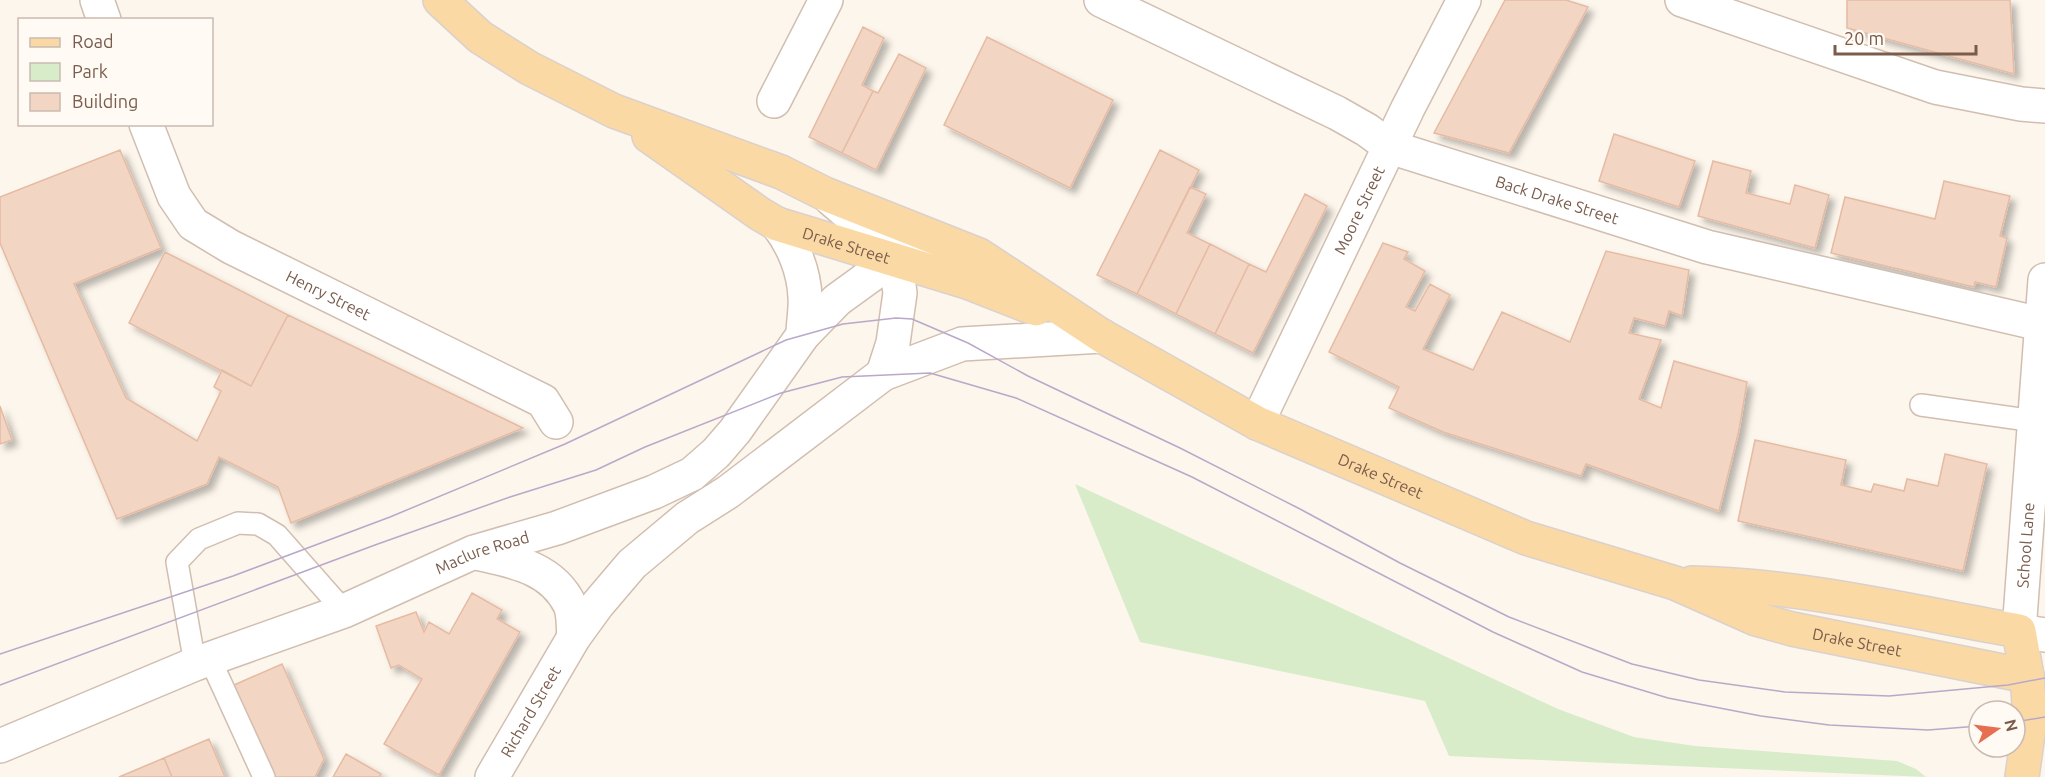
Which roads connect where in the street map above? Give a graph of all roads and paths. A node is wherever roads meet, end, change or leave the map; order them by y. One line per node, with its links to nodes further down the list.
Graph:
1 (97, 0): 7 (street)
2 (440, 0): 10 (main road, Drake Street)
3 (826, 0): 8 (street)
4 (1101, 0): 12 (street, Back Drake Street)
5 (1464, 0): 12 (street, Moore Street)
6 (1682, 0): 9 (street)
7 (103, 18)
8 (774, 101)
9 (2045, 106)
10 (614, 111): 13 (main road, Drake Street); 14 (main road, Drake Street)
11 (147, 126): 24 (street, Henry Street)
12 (1390, 147): 18 (street, Back Drake Street); 25 (street, Moore Street)
13 (825, 194): 15 (main road, Drake Street); 16 (street)
14 (777, 224): 16 (main road, Drake Street); 19 (street)
15 (979, 255): 16 (street); 20 (main road, Drake Street)
16 (895, 258): 19 (street, Maclure Road); 20 (main road, Drake Street); 21 (street)
17 (2045, 280): 18 (street, School Lane)
18 (2043, 325): 23 (street, School Lane)
19 (802, 335): 26 (street, Maclure Road)
20 (1102, 336): 21 (street, Richard Street); 25 (main road, Drake Street)
21 (883, 374): 30 (street, Richard Street)
22 (1921, 405): 23 (lane)
23 (2035, 421): 29 (street, School Lane)
24 (556, 422)
25 (1257, 423): 27 (main road, Drake Street)
26 (474, 552): 28 (street, Maclure Road); 30 (street)
27 (1675, 583): 29 (main road, Drake Street); 32 (main road, Drake Street)
28 (344, 611): 31 (street, Maclure Road); 31 (lane)
29 (2032, 633): 32 (main road)
30 (572, 642): 35 (street, Richard Street)
31 (203, 662): 33 (street, Maclure Road); 34 (lane)
32 (2036, 677): 36 (main road)
33 (0, 746)
34 (264, 777)
35 (492, 777)
36 (2022, 777)

